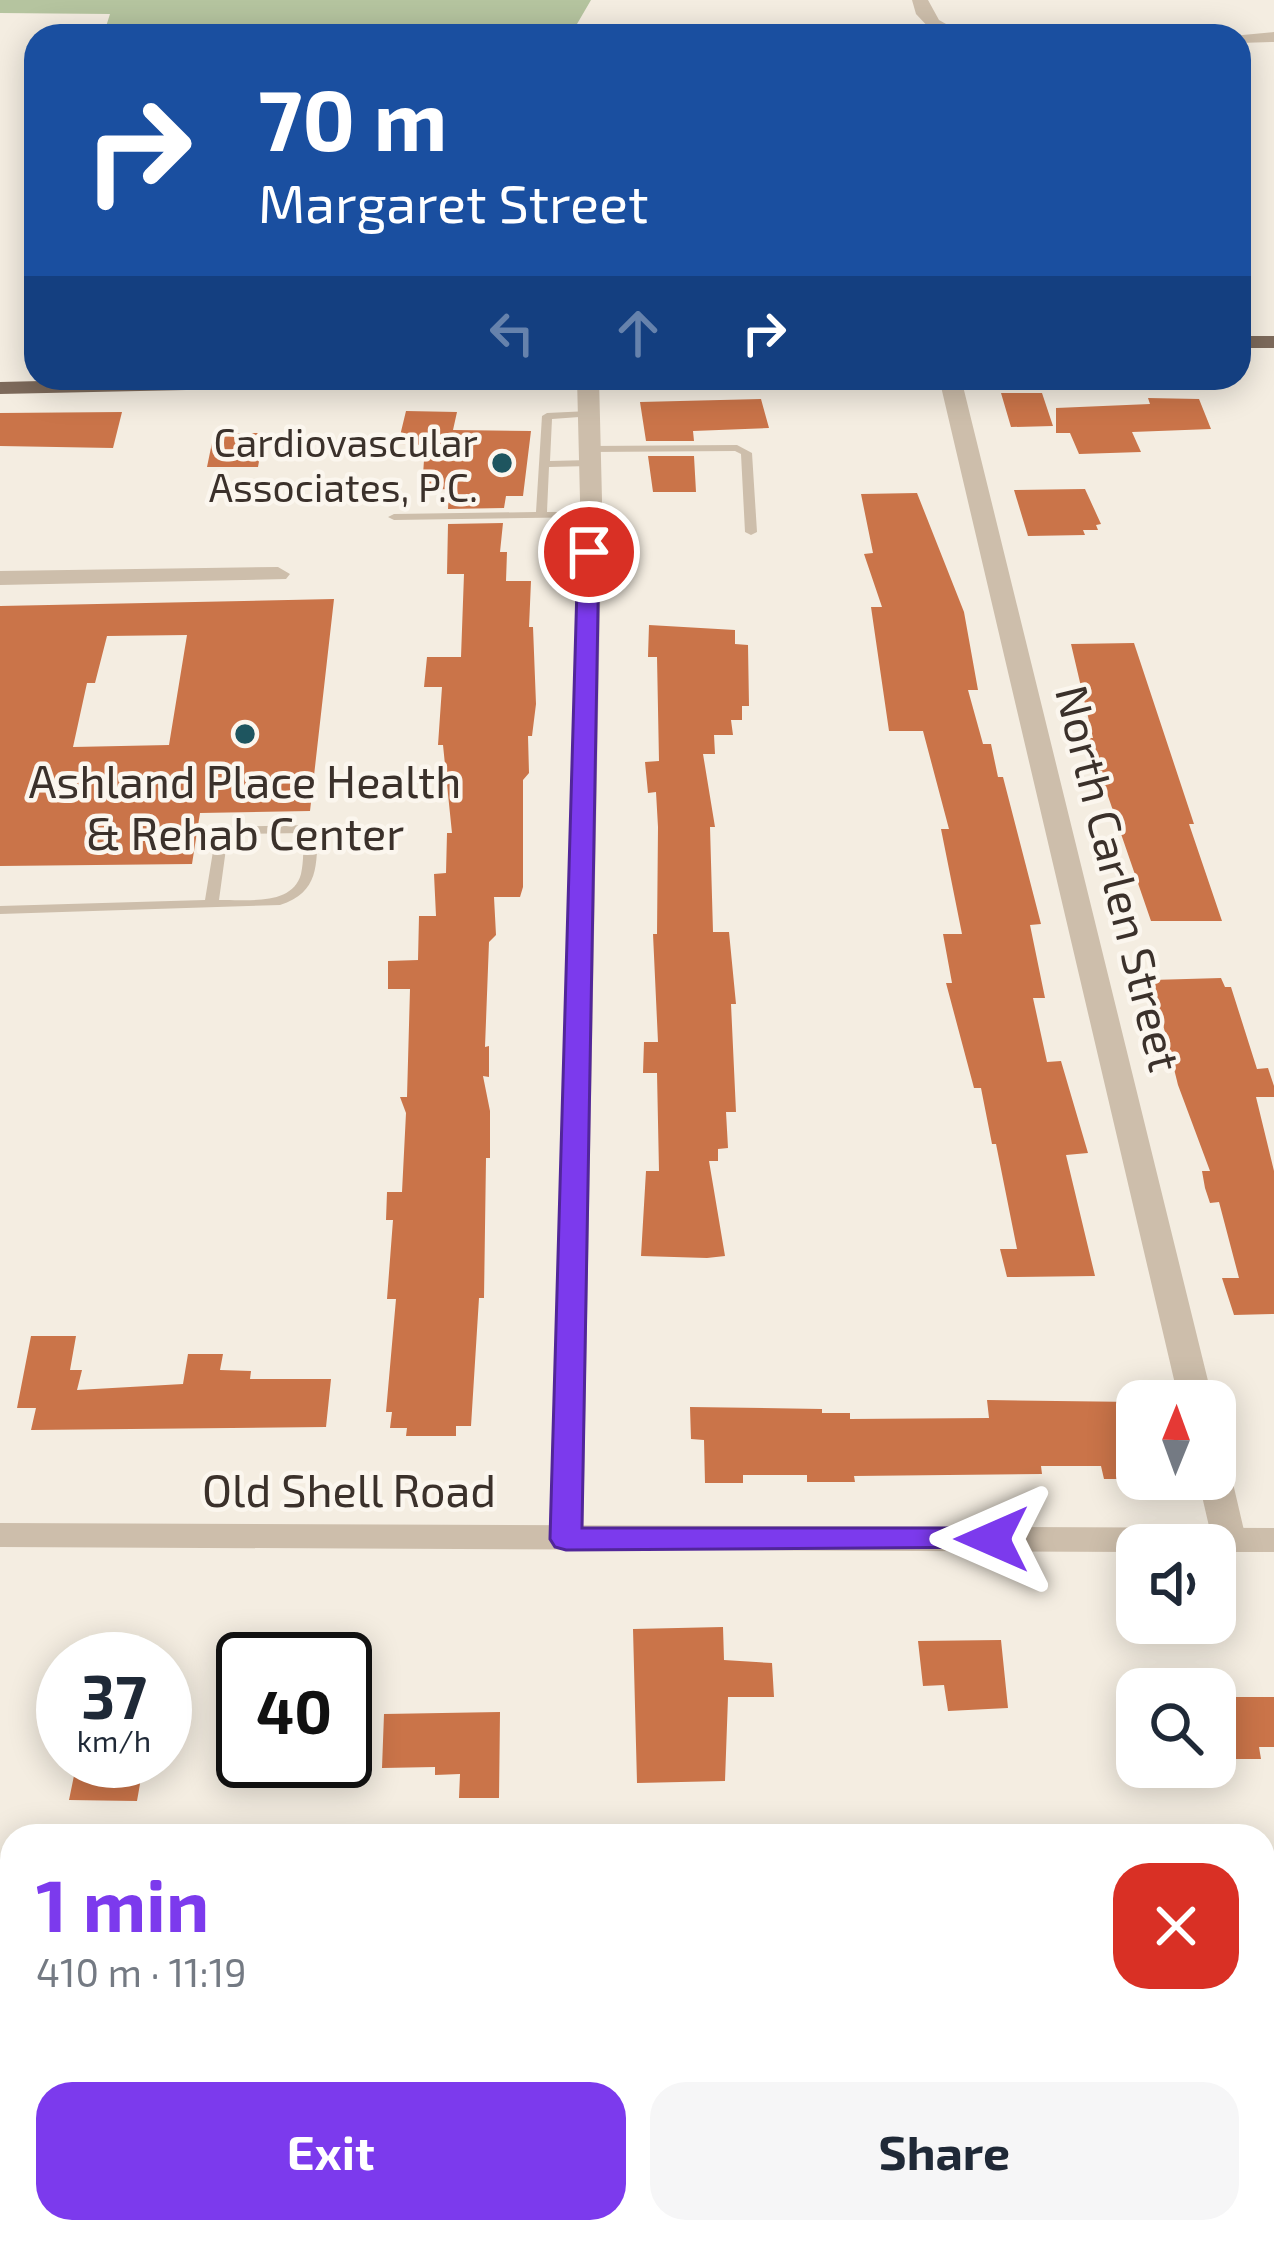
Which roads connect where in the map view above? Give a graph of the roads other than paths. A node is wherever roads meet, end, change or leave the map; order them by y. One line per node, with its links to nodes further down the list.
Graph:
1 (588, 390): 3 (street)
2 (953, 390): 14 (street, North Carlen Street)
3 (589, 414): 4 (street); 5 (lane)
4 (590, 456): 5 (lane); 6 (street); 9 (lane)
5 (544, 464): 7 (lane)
6 (590, 515): 7 (lane); 16 (street)
7 (542, 516): 8 (lane)
8 (394, 517)
9 (751, 532)
10 (278, 574): 11 (street)
11 (0, 578)
12 (211, 904): 12 (lane); 13 (lane)
13 (0, 910)
14 (1191, 1380)
15 (0, 1535): 16 (street, Old Shell Road)
16 (566, 1539): 17 (street, Old Shell Road)
17 (1116, 1539)
18 (1236, 1539): 19 (street, Old Shell Road)
19 (1274, 1540)

